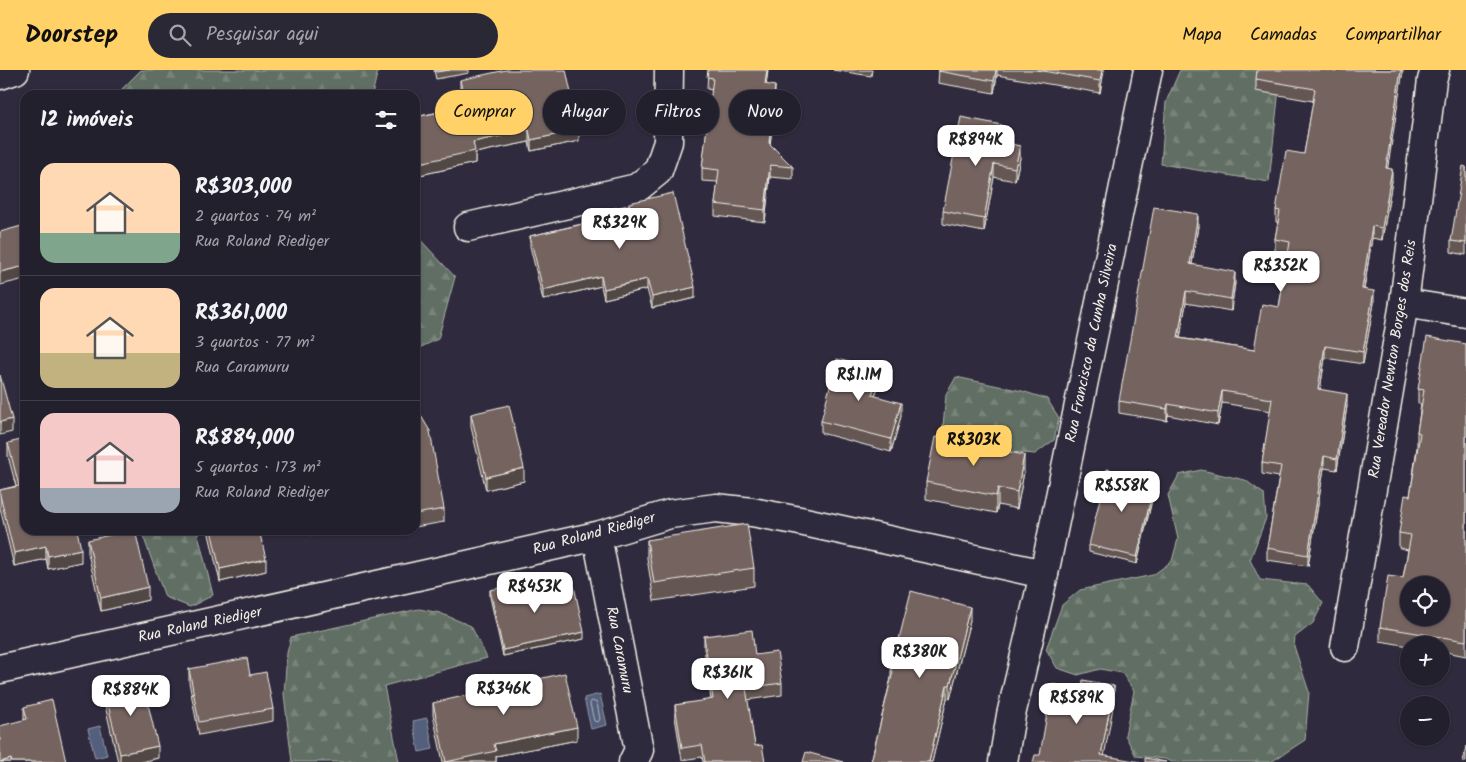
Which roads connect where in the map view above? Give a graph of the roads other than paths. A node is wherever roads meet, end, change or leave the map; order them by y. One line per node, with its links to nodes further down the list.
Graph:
1 (15, 70): 5 (street)
2 (669, 70): 6 (street)
3 (1148, 70): 10 (street, Rua Francisco da Cunha Silveira)
4 (1435, 70): 7 (street, Rua Vereador Newton Borges dos Reis)
5 (0, 75)
6 (468, 227)
7 (1404, 303): 8 (street); 11 (street, Rua Vereador Newton Borges dos Reis)
8 (1466, 312)
9 (597, 536): 10 (street, Rua Roland Riediger); 12 (street, Rua Roland Riediger); 13 (street, Rua Caramuru)
10 (1044, 574): 14 (street, Rua Francisco da Cunha Silveira)
11 (1344, 647)
12 (0, 669)
13 (633, 762)
14 (1003, 762)

